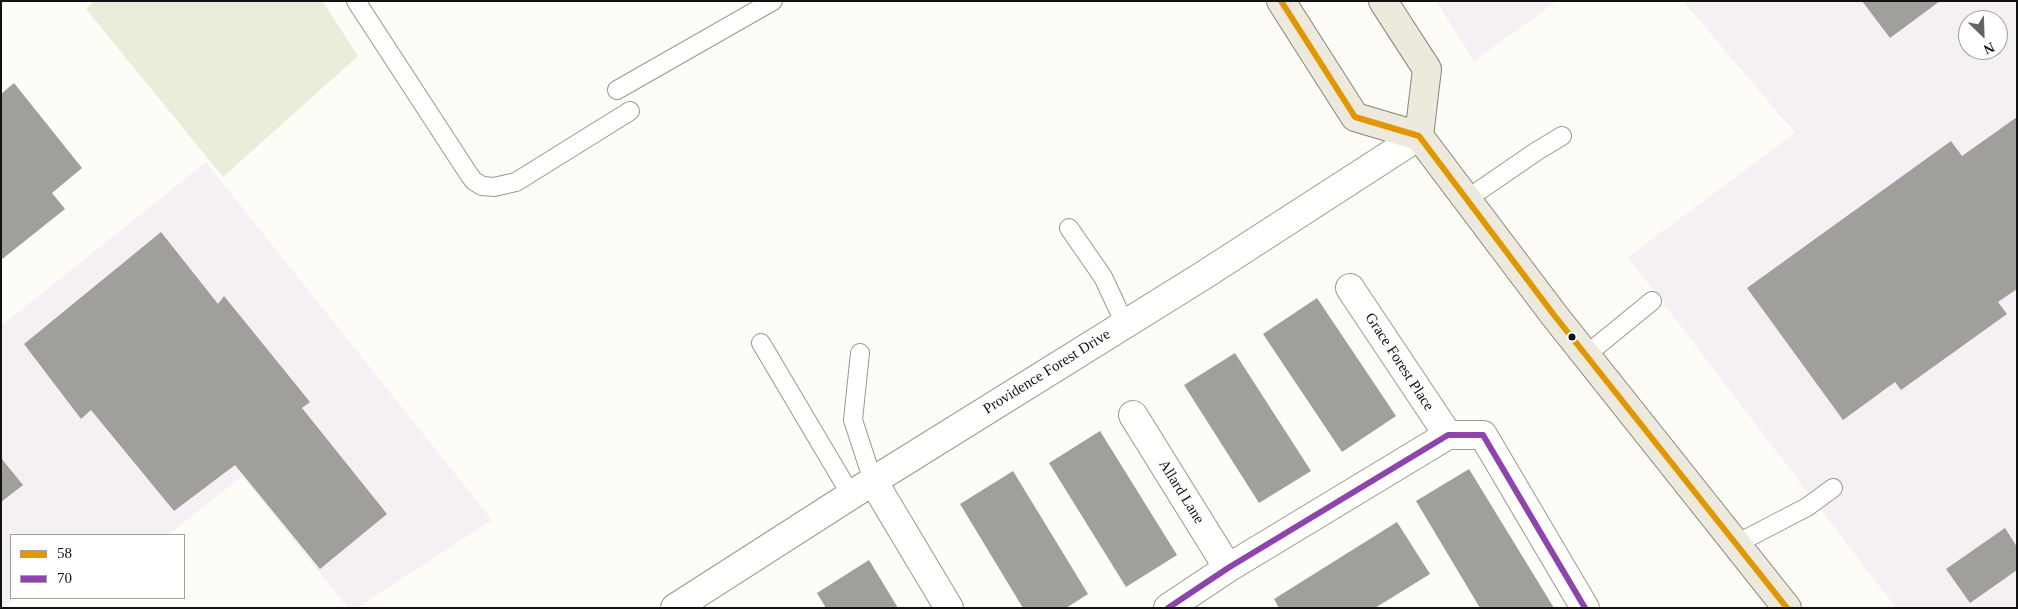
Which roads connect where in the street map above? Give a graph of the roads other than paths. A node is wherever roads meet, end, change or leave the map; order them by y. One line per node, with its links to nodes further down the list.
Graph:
1 (356, 1): 6 (lane)
2 (773, 1): 5 (lane)
3 (1280, 1): 7 (main road)
4 (1391, 4): 7 (main road)
5 (618, 90)
6 (630, 112)
7 (1419, 136): 9 (main road); 13 (street, Providence Forest Drive)
8 (1562, 136): 9 (lane)
9 (1466, 199): 16 (main road)
10 (1069, 228): 13 (lane)
11 (1350, 288): 18 (street, Grace Forest Place)
12 (1652, 301): 16 (lane)
13 (1125, 324): 19 (street, Providence Forest Drive)
14 (762, 343): 19 (lane)
15 (860, 353): 19 (lane)
16 (1586, 355): 21 (main road)
17 (1133, 415): 22 (street, Allard Lane)
18 (1448, 435): 22 (street); 26 (street)
19 (862, 488): 23 (street, Providence Forest Drive); 24 (street)
20 (1833, 488): 21 (lane)
21 (1736, 544): 27 (main road)
22 (1228, 568): 25 (street)
23 (675, 608)
24 (948, 608)
25 (1168, 608)
26 (1585, 608)
27 (1787, 608)

